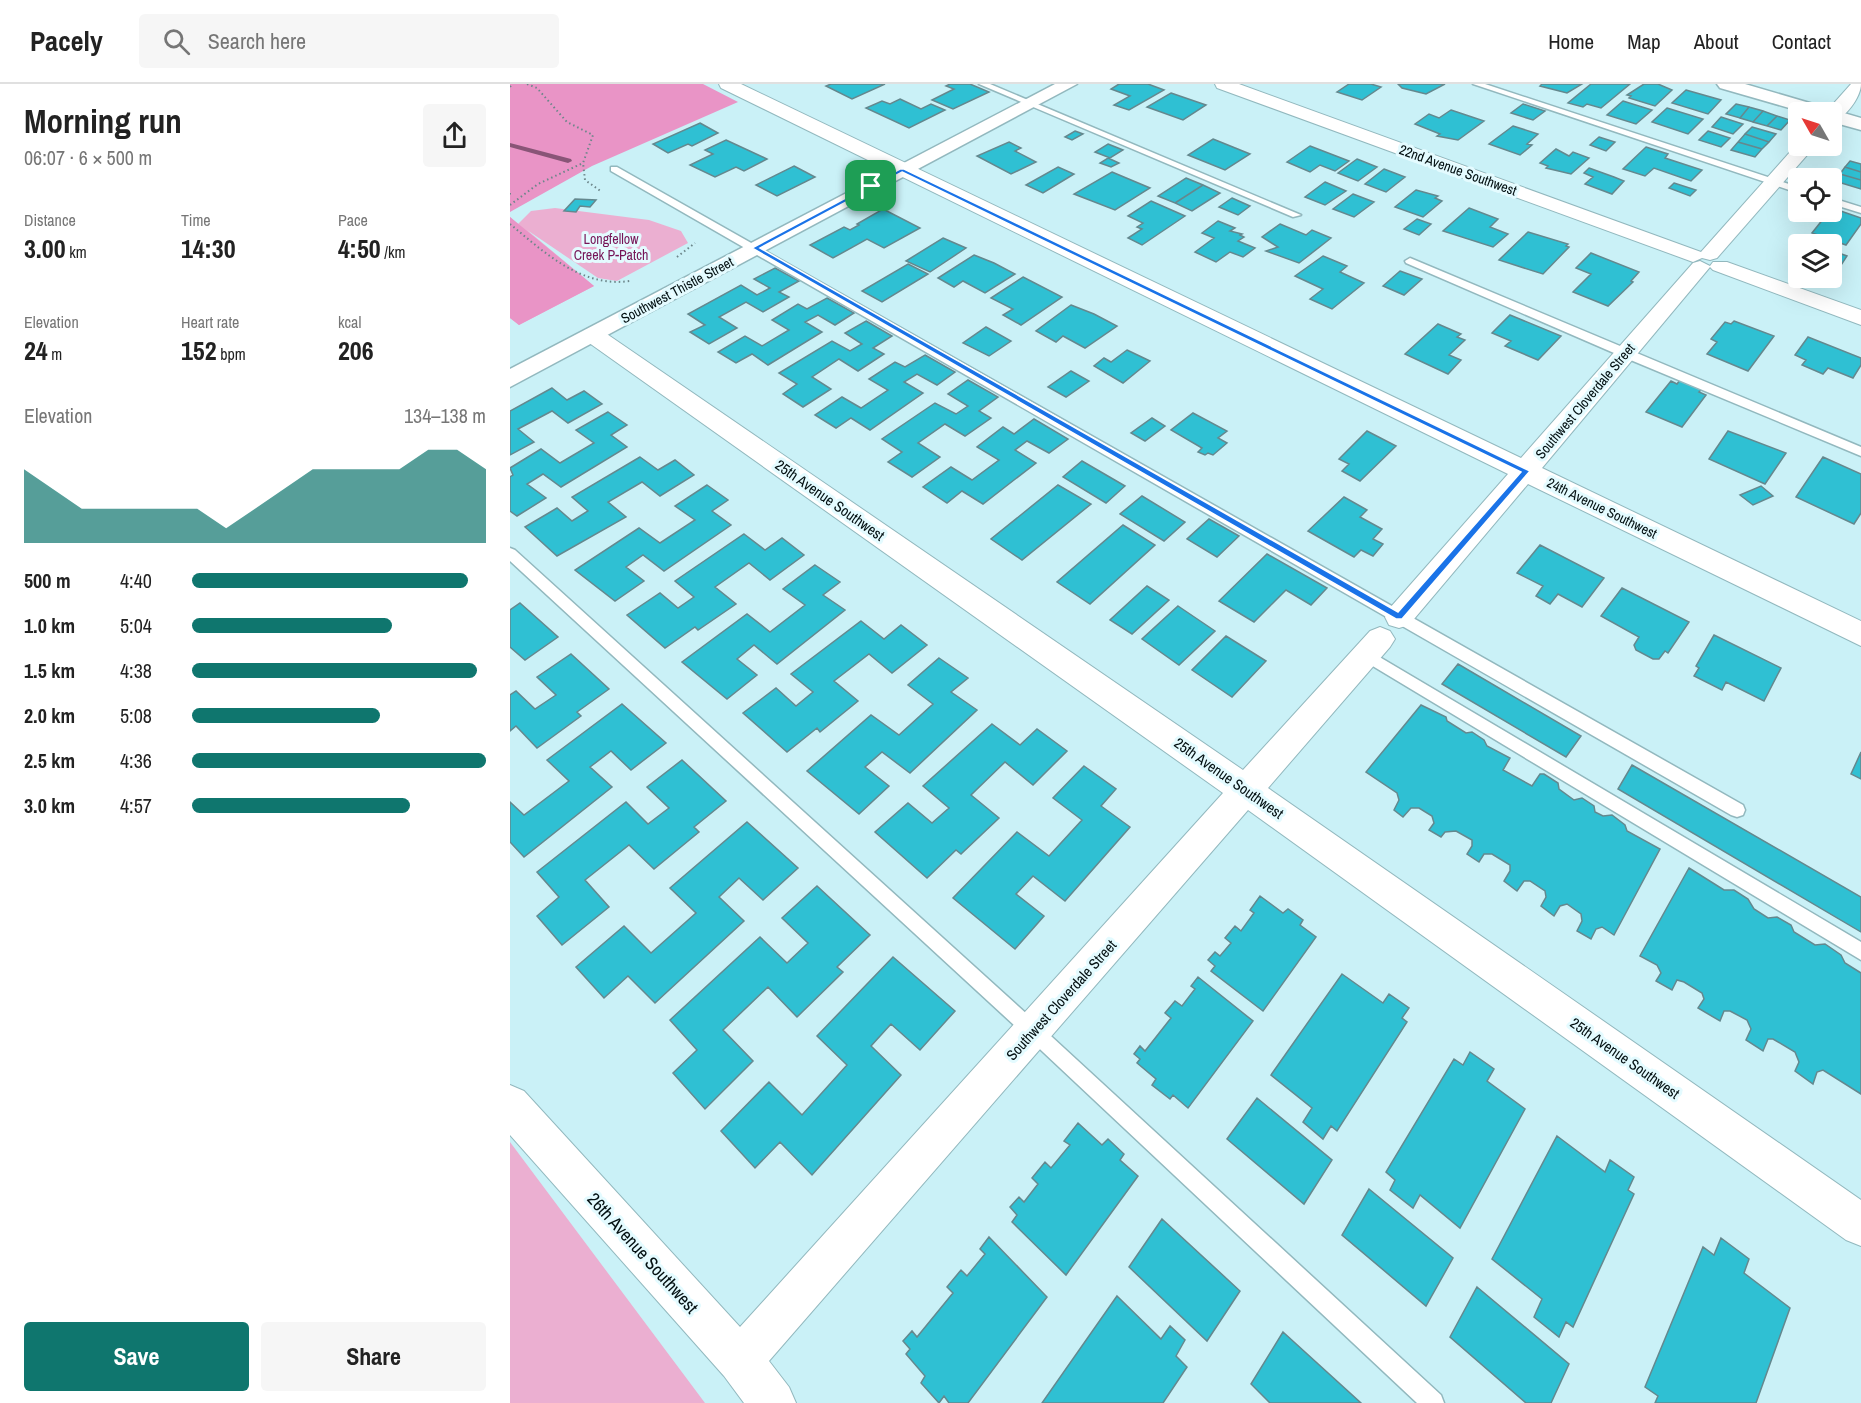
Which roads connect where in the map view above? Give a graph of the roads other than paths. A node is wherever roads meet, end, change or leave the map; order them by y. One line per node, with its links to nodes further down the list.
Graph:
1 (727, 84): 15 (street, 24th Avenue Southwest)
2 (983, 84): 9 (lane)
3 (1068, 84): 9 (street, Southwest Thistle Street)
4 (1224, 84): 23 (street, 22nd Avenue Southwest)
5 (1477, 84): 16 (lane)
6 (1726, 84): 8 (street)
7 (1860, 84): 10 (street)
8 (1788, 102)
9 (1031, 103): 15 (street, Southwest Thistle Street); 20 (lane)
10 (1842, 105)
11 (1842, 119): 12 (street)
12 (1861, 124)
13 (1797, 156): 16 (street, Southwest Cloverdale Street)
14 (614, 169): 21 (lane)
15 (902, 170): 21 (street, Southwest Thistle Street); 29 (street, 24th Avenue Southwest)
16 (1775, 182): 17 (lane); 23 (street, Southwest Cloverdale Street)
17 (1788, 187)
18 (1842, 204): 19 (lane)
19 (1861, 210)
20 (1296, 215)
21 (755, 248): 25 (street, Southwest Thistle Street); 32 (lane)
22 (1410, 261): 26 (lane)
23 (1706, 261): 24 (street, 22nd Avenue Southwest); 26 (street, Southwest Cloverdale Street)
24 (1861, 318)
25 (593, 335): 27 (street, Southwest Thistle Street); 33 (street, 25th Avenue Southwest)
26 (1625, 354): 28 (lane); 29 (street, Southwest Cloverdale Street)
27 (512, 376)
28 (1861, 452)
29 (1526, 471): 31 (street, 24th Avenue Southwest); 32 (street, Southwest Cloverdale Street)
30 (510, 553): 36 (lane)
31 (1861, 634)
32 (1382, 637): 33 (street, Southwest Cloverdale Street); 34 (lane); 35 (lane)
33 (1247, 791): 36 (street, Southwest Cloverdale Street); 38 (street, 25th Avenue Southwest)
34 (1737, 810)
35 (1861, 952)
36 (1033, 1031): 39 (street, Southwest Cloverdale Street); 41 (lane)
37 (510, 1105): 39 (street, 26th Avenue Southwest)
38 (1861, 1225)
39 (740, 1360): 40 (street, 26th Avenue Southwest)
40 (773, 1403)
41 (1433, 1403)

